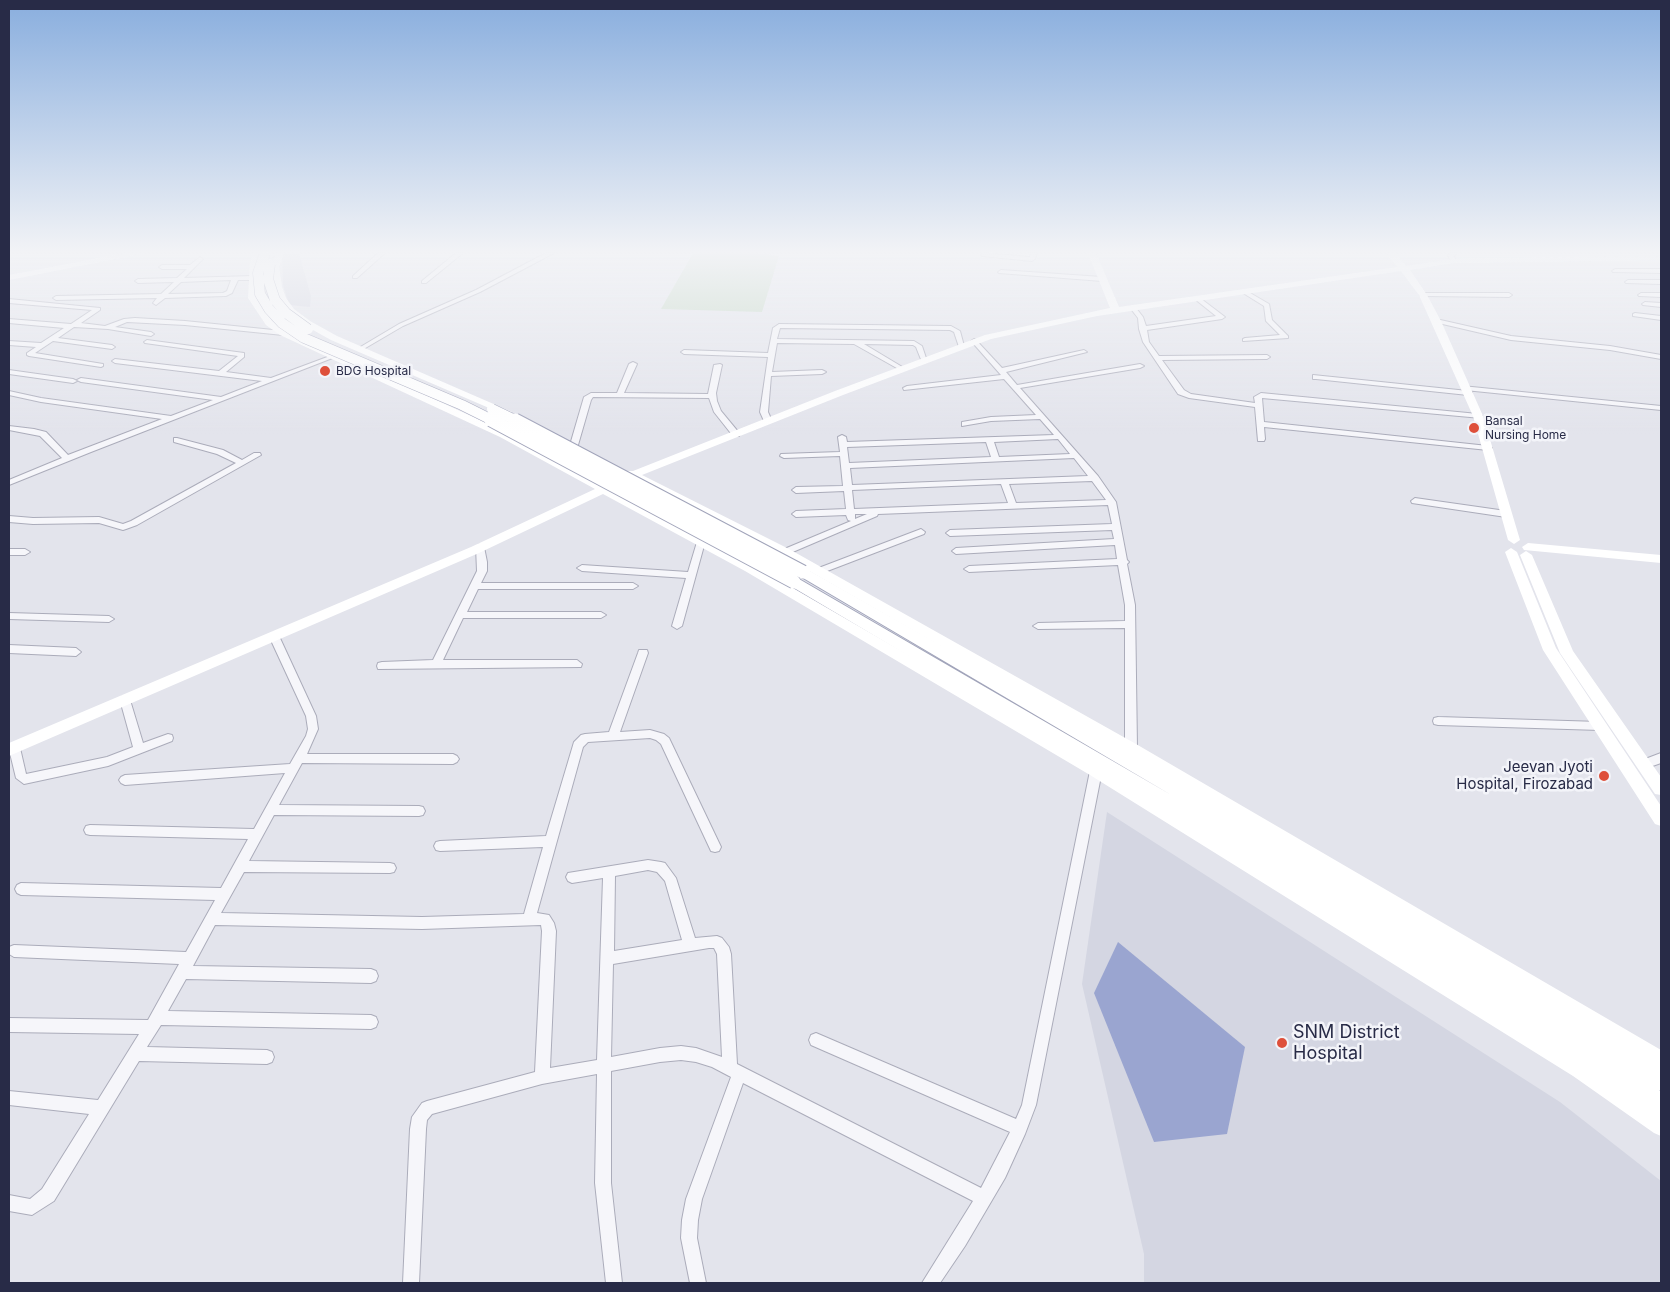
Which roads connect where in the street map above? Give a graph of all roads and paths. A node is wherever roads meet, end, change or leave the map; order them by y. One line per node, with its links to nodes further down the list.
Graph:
1 (92, 313): 16 (street)
2 (262, 313): 19 (main road)
3 (272, 313): 115 (main road, bridge)
4 (289, 313): 115 (main road, bridge)
5 (294, 313): 31 (main road)
6 (426, 313): 31 (street)
7 (1104, 313): 24 (main road)
8 (1137, 313): 18 (street)
9 (1217, 313): 18 (street)
10 (1268, 313): 22 (street)
11 (1432, 313): 14 (main road)
12 (1635, 315): 13 (street)
13 (1661, 318)
14 (1436, 321): 36 (street); 55 (main road)
15 (9, 322): 16 (street)
16 (75, 325): 17 (street); 21 (street)
17 (110, 328): 19 (street); 20 (street)
18 (1142, 329): 38 (street)
19 (283, 333): 37 (main road)
20 (151, 334)
21 (52, 339): 28 (street); 30 (street)
22 (1245, 340)
23 (774, 341): 26 (street); 29 (street); 34 (street)
24 (974, 341): 29 (main road); 50 (street)
25 (147, 342): 48 (street)
26 (857, 342): 39 (street); 45 (street)
27 (9, 343): 28 (street)
28 (42, 345): 42 (street)
29 (961, 346): 39 (main road)
30 (112, 347)
31 (360, 349): 74 (main road)
32 (684, 352): 34 (street)
33 (1084, 352): 50 (street)
34 (772, 355): 49 (street)
35 (1267, 357): 38 (street)
36 (1661, 357)
37 (332, 358): 52 (street); 89 (main road)
38 (1157, 358): 60 (street)
39 (924, 360): 45 (main road)
40 (115, 361): 48 (street)
41 (633, 364): 57 (street)
42 (101, 365)
43 (718, 365): 58 (street)
44 (1140, 366): 53 (street)
45 (902, 369): 65 (main road)
46 (9, 372): 59 (street)
47 (822, 372): 49 (street)
48 (220, 374): 52 (street)
49 (768, 374): 65 (street)
50 (1003, 374): 53 (street); 54 (street)
51 (1316, 377): 55 (street)
52 (272, 381): 59 (street)
53 (1015, 386): 63 (street)
54 (906, 388)
55 (1467, 391): 61 (street); 62 (main road)
56 (9, 393): 64 (street)
57 (620, 394): 58 (street); 74 (street)
58 (712, 396): 69 (street)
59 (222, 399): 64 (street)
60 (1259, 406): 62 (street); 67 (street)
61 (1661, 408)
62 (1478, 416): 76 (main road)
63 (1042, 417): 66 (street); 70 (street)
64 (172, 419): 80 (street)
65 (768, 421): 69 (main road)
66 (965, 424)
67 (1260, 424): 72 (street); 76 (street)
68 (9, 428): 80 (street)
69 (736, 434): 84 (main road)
70 (1060, 436): 71 (street); 79 (street)
71 (989, 439): 75 (street); 81 (street)
72 (1261, 439)
73 (177, 440): 82 (street)
74 (574, 445): 84 (main road)
75 (842, 445): 78 (street); 83 (street)
76 (1488, 448): 97 (main road)
77 (257, 455): 82 (street)
78 (784, 456)
79 (1076, 456): 81 (street); 85 (street)
80 (67, 459): 87 (street)
81 (996, 460): 83 (street)
82 (242, 463): 98 (street)
83 (845, 466): 88 (street)
84 (633, 475): 89 (main road); 110 (main road)
85 (1095, 478): 86 (street); 92 (street)
86 (1004, 482): 88 (street); 93 (street)
87 (9, 483)
88 (847, 488): 90 (street); 95 (street)
89 (603, 489): 103 (main road); 105 (main road)
90 (796, 490)
91 (1415, 501): 97 (street)
92 (1112, 502): 93 (street); 100 (street)
93 (1013, 505): 94 (street)
94 (881, 511): 95 (street); 99 (street)
95 (850, 513): 96 (street); 99 (street)
96 (796, 514)
97 (1506, 514): 106 (main road)
98 (9, 518)
99 (851, 524): 110 (street)
100 (1117, 527): 102 (street); 104 (street)
101 (921, 532): 115 (street)
102 (950, 533)
103 (701, 542): 116 (street); 145 (main road)
104 (1120, 542): 107 (street); 112 (street)
105 (480, 547): 117 (street); 126 (main road)
106 (1520, 548): 111 (main road); 135 (main road); 144 (main road)
107 (956, 551)
108 (9, 552): 109 (street)
109 (25, 552)
110 (785, 552): 115 (main road)
111 (1661, 559)
112 (1124, 562): 114 (street); 123 (street)
113 (582, 568): 116 (street)
114 (969, 569)
115 (805, 575): 138 (main road); 180 (main road); 182 (main road)
116 (691, 576): 124 (street)
117 (474, 586): 118 (street); 120 (street)
118 (633, 586)
119 (601, 614): 120 (street)
120 (459, 615): 130 (street)
121 (9, 616): 122 (street)
122 (109, 619)
123 (1131, 624): 125 (street); 138 (street)
124 (677, 626)
125 (1038, 626)
126 (274, 636): 133 (main road); 143 (street)
127 (9, 649): 128 (street)
128 (76, 652)
129 (643, 653): 136 (street)
130 (436, 664): 131 (street); 132 (street)
131 (577, 664)
132 (382, 666)
133 (125, 700): 139 (main road); 140 (street)
134 (1438, 721): 135 (street)
135 (1600, 726): 150 (main road)
136 (613, 735): 153 (street); 155 (street)
137 (168, 738): 140 (street)
138 (1132, 748): 176 (main road)
139 (11, 749): 140 (street)
140 (139, 750)
141 (1661, 758): 144 (street)
142 (453, 759): 143 (street)
143 (297, 763): 146 (street); 148 (street)
144 (1644, 764): 147 (main road)
145 (1096, 771): 184 (main road); 185 (street)
146 (125, 780)
147 (1661, 789)
148 (270, 810): 149 (street); 152 (street)
149 (419, 811)
150 (1661, 819)
151 (90, 830): 152 (street)
152 (258, 834): 156 (street)
153 (550, 841): 154 (street); 162 (street)
154 (440, 846)
155 (715, 847)
156 (240, 866): 157 (street); 161 (street)
157 (390, 868)
158 (609, 871): 159 (street); 164 (street); 167 (street)
159 (572, 877)
160 (21, 889): 161 (street)
161 (224, 894): 163 (street)
162 (530, 918): 163 (street); 179 (street)
163 (210, 919): 166 (street)
164 (690, 944): 167 (street); 178 (street)
165 (14, 951): 166 (street)
166 (189, 958): 168 (street)
167 (608, 958): 177 (street)
168 (181, 972): 169 (street); 171 (street)
169 (371, 976)
170 (371, 1022): 171 (street)
171 (154, 1023): 172 (street); 174 (street)
172 (9, 1025)
173 (816, 1040): 185 (street)
174 (136, 1054): 175 (street); 183 (street)
175 (267, 1057)
176 (1661, 1061)
177 (604, 1065): 178 (street); 179 (street); 189 (street)
178 (735, 1071): 186 (street); 190 (street)
179 (542, 1077): 188 (street)
180 (1661, 1080)
181 (9, 1098): 183 (street)
182 (1661, 1104)
183 (102, 1108): 187 (street)
184 (1661, 1126)
185 (1020, 1129): 186 (street)
186 (984, 1198): 191 (street)
187 (9, 1203)
188 (411, 1283)
189 (614, 1283)
190 (698, 1283)
191 (930, 1283)

